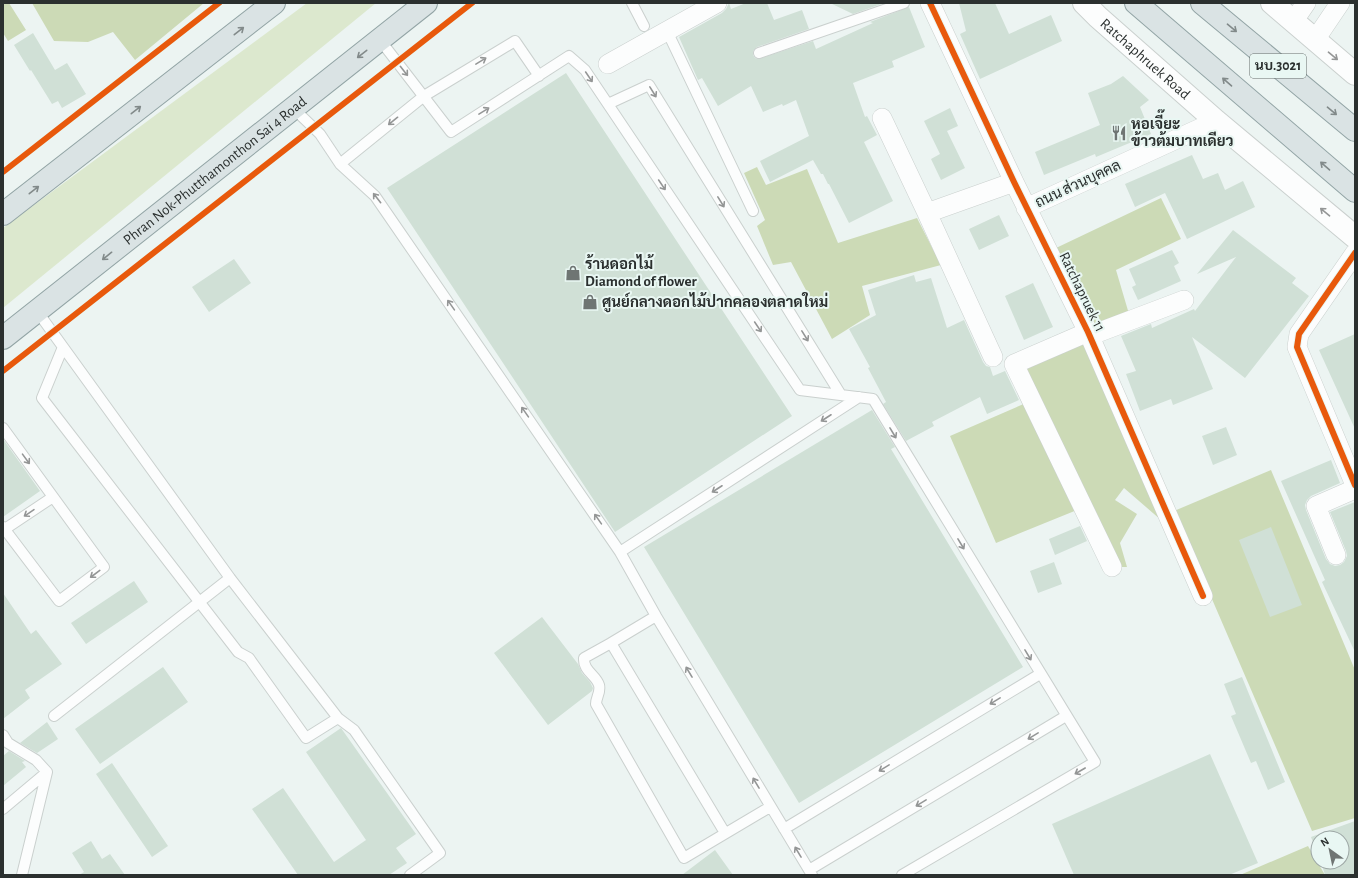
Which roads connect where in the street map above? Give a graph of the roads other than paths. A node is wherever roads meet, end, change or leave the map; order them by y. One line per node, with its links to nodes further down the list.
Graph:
1 (274, 3): 34 (main road, one-way to 1)
2 (426, 3): 16 (main road, Phran Nok-Phutthamonthon Sai 4 Road)
3 (632, 3): 14 (lane)
4 (717, 3): 15 (street)
5 (904, 3): 18 (lane)
6 (930, 3): 29 (street, Ratchapruek 11)
7 (1084, 3): 26 (main road, Ratchaphruek Road)
8 (1136, 3): 30 (main road, นบ.3021, one-way to 8)
9 (1202, 3): 27 (main road, นบ.3021, one-way to 27)
10 (1272, 3): 13 (main road, นบ.3021)
11 (1306, 3): 13 (street)
12 (1340, 3): 17 (street)
13 (1293, 22): 17 (main road, นบ.3021)
14 (644, 26)
15 (667, 31): 19 (street); 32 (lane)
16 (380, 40): 22 (lane, one-way to 22); 24 (main road, Phran Nok-Phutthamonthon Sai 4 Road, one-way to 24)
17 (1315, 40): 20 (main road, นบ.3021, one-way to 20)
18 (759, 53)
19 (608, 64)
20 (1355, 74)
21 (539, 76): 22 (lane, one-way to 21); 22 (lane, one-way to 21); 23 (lane, one-way to 23)
22 (424, 96): 28 (lane, one-way to 28)
23 (608, 104): 43 (lane, one-way to 43); 43 (lane, one-way to 43)
24 (293, 108): 28 (lane); 38 (main road, Phran Nok-Phutthamonthon Sai 4 Road, one-way to 38)
25 (882, 118): 33 (street)
26 (1216, 121): 31 (street, ถนน ส่วนบุคคล); 35 (main road, Ratchaphruek Road, one-way to 26)
27 (1355, 130)
28 (340, 164): 50 (lane, one-way to 28)
29 (1014, 182): 31 (street, Ratchapruek 11); 33 (street)
30 (1355, 191)
31 (1026, 208): 39 (street, Ratchapruek 11)
32 (753, 211)
33 (927, 213): 42 (street)
34 (3, 214)
35 (1355, 237)
36 (1355, 253): 46 (street)
37 (1184, 300): 39 (street)
38 (37, 311): 40 (main road, Phran Nok-Phutthamonthon Sai 4 Road); 41 (lane)
39 (1088, 334): 52 (street); 54 (street, Ratchapruek 11)
40 (3, 338)
41 (63, 347): 53 (lane); 55 (lane)
42 (993, 357)
43 (841, 395): 44 (lane)
44 (859, 397): 50 (lane, one-way to 50); 58 (lane, one-way to 58)
45 (3, 428): 48 (lane, one-way to 48)
46 (1355, 485)
47 (1355, 489): 51 (street)
48 (53, 497): 49 (lane, one-way to 49); 49 (lane, one-way to 49)
49 (4, 528)
50 (620, 552): 56 (lane)
51 (1336, 555)
52 (1112, 567)
53 (230, 578): 55 (lane); 61 (lane)
54 (1203, 596)
55 (199, 602): 59 (lane); 61 (lane)
56 (656, 616): 57 (lane); 64 (lane, one-way to 56)
57 (611, 643): 67 (lane); 67 (lane)
58 (1040, 674): 60 (lane); 66 (lane, one-way to 66)
59 (54, 716)
60 (1066, 716): 68 (lane, one-way to 68); 71 (lane, one-way to 71)
61 (338, 718): 70 (lane)
62 (3, 735): 63 (lane)
63 (47, 772): 65 (lane); 69 (lane)
64 (770, 807): 66 (lane); 67 (lane)
65 (3, 809)
66 (784, 829): 68 (lane, one-way to 66)
67 (725, 833)
68 (810, 873)
69 (22, 875)
70 (410, 875)
71 (902, 875)

